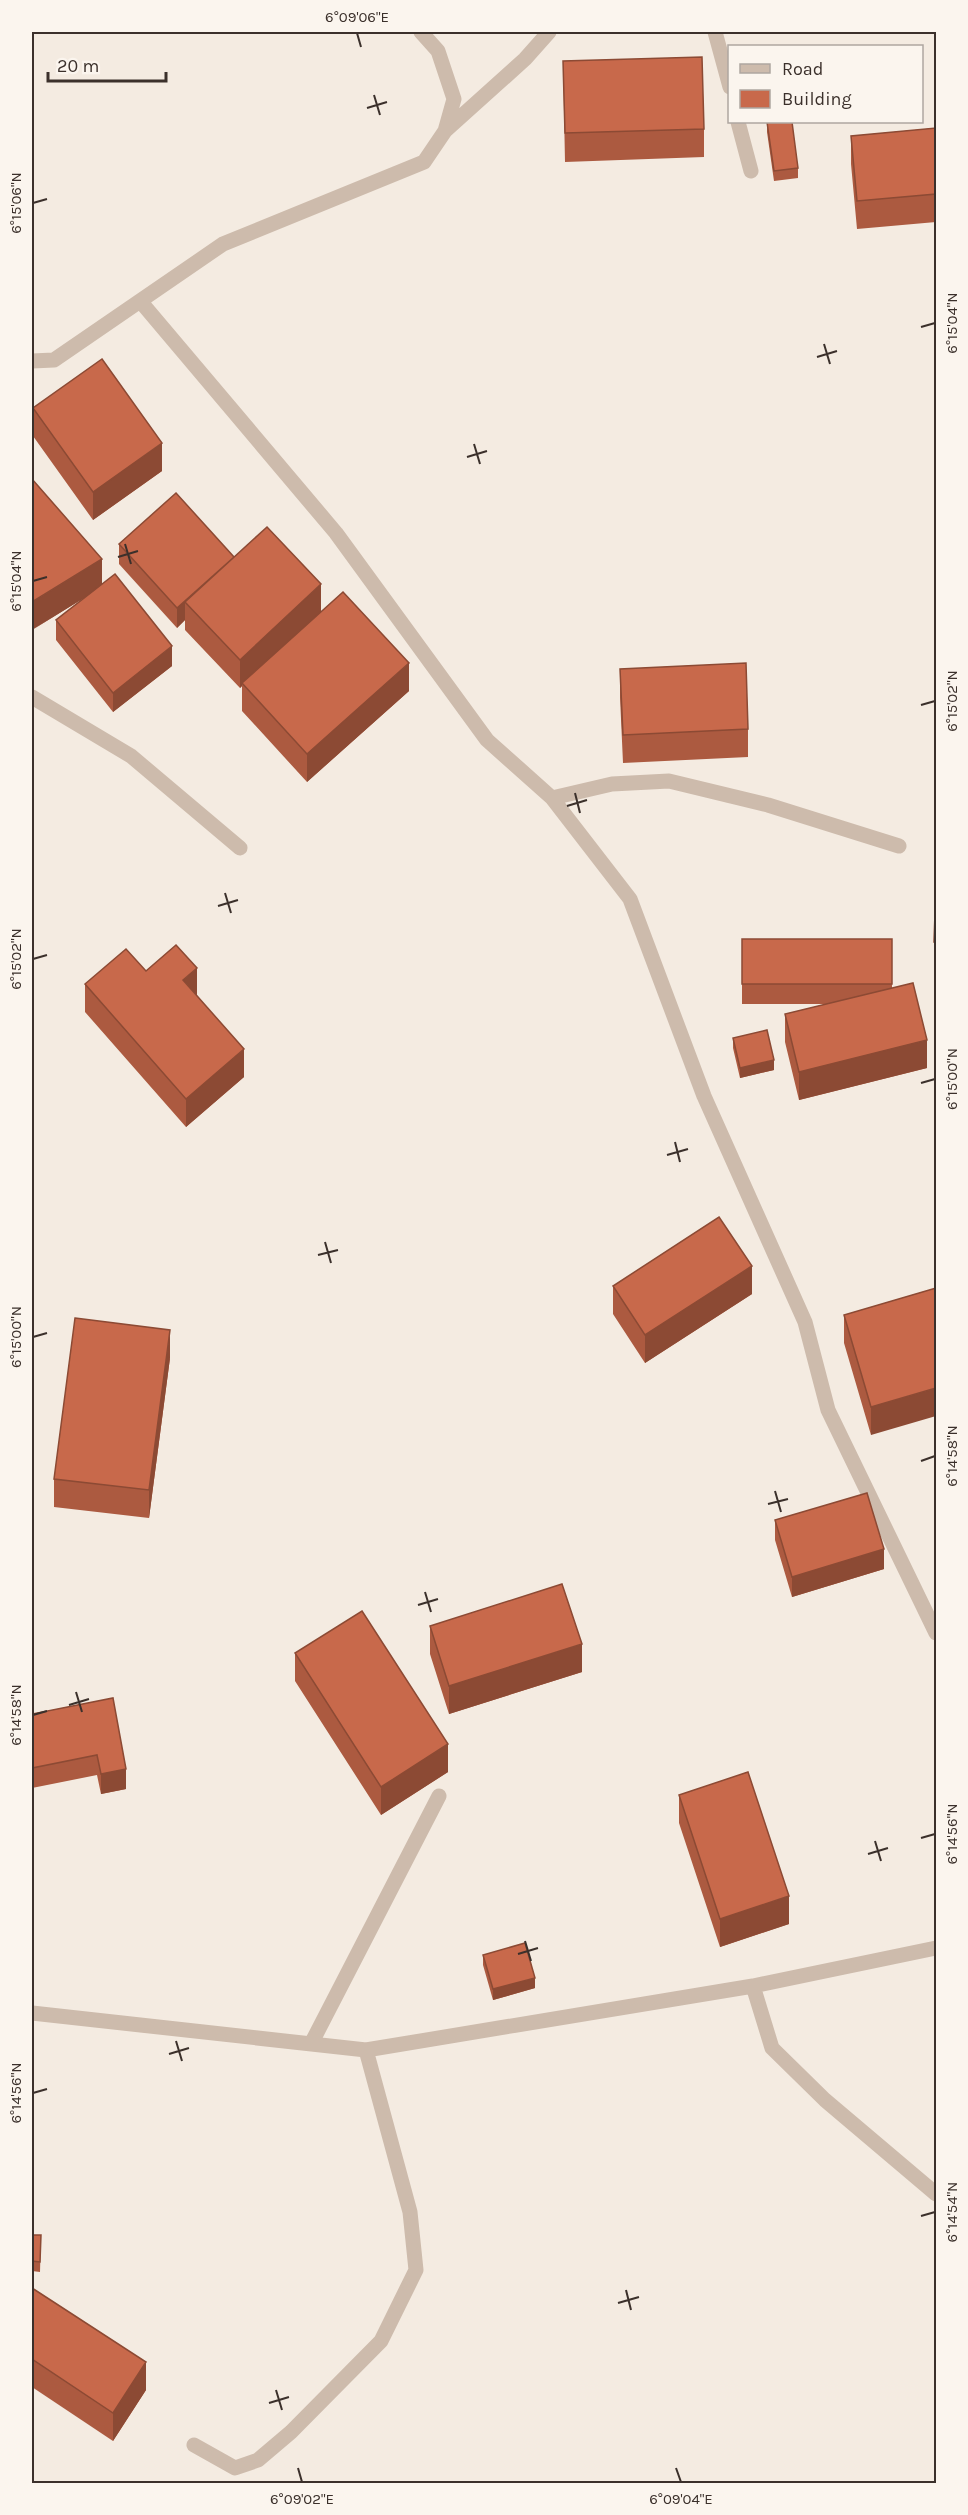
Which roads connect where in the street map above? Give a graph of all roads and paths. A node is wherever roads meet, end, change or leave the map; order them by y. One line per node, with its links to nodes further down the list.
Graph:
1 (421, 32): 6 (street)
2 (549, 32): 6 (street)
3 (715, 32): 4 (street)
4 (728, 83)
5 (738, 123): 7 (street)
6 (445, 131): 8 (street)
7 (751, 171)
8 (141, 302): 9 (street); 11 (street)
9 (32, 362)
10 (32, 697): 13 (street)
11 (552, 798): 12 (street); 14 (street)
12 (899, 846)
13 (240, 848)
14 (936, 1634)
15 (439, 1796): 19 (street)
16 (936, 1948): 17 (street)
17 (753, 1986): 20 (street); 21 (street)
18 (32, 2013): 19 (street)
19 (311, 2044): 20 (street)
20 (366, 2050): 22 (street)
21 (936, 2194)
22 (194, 2445)

